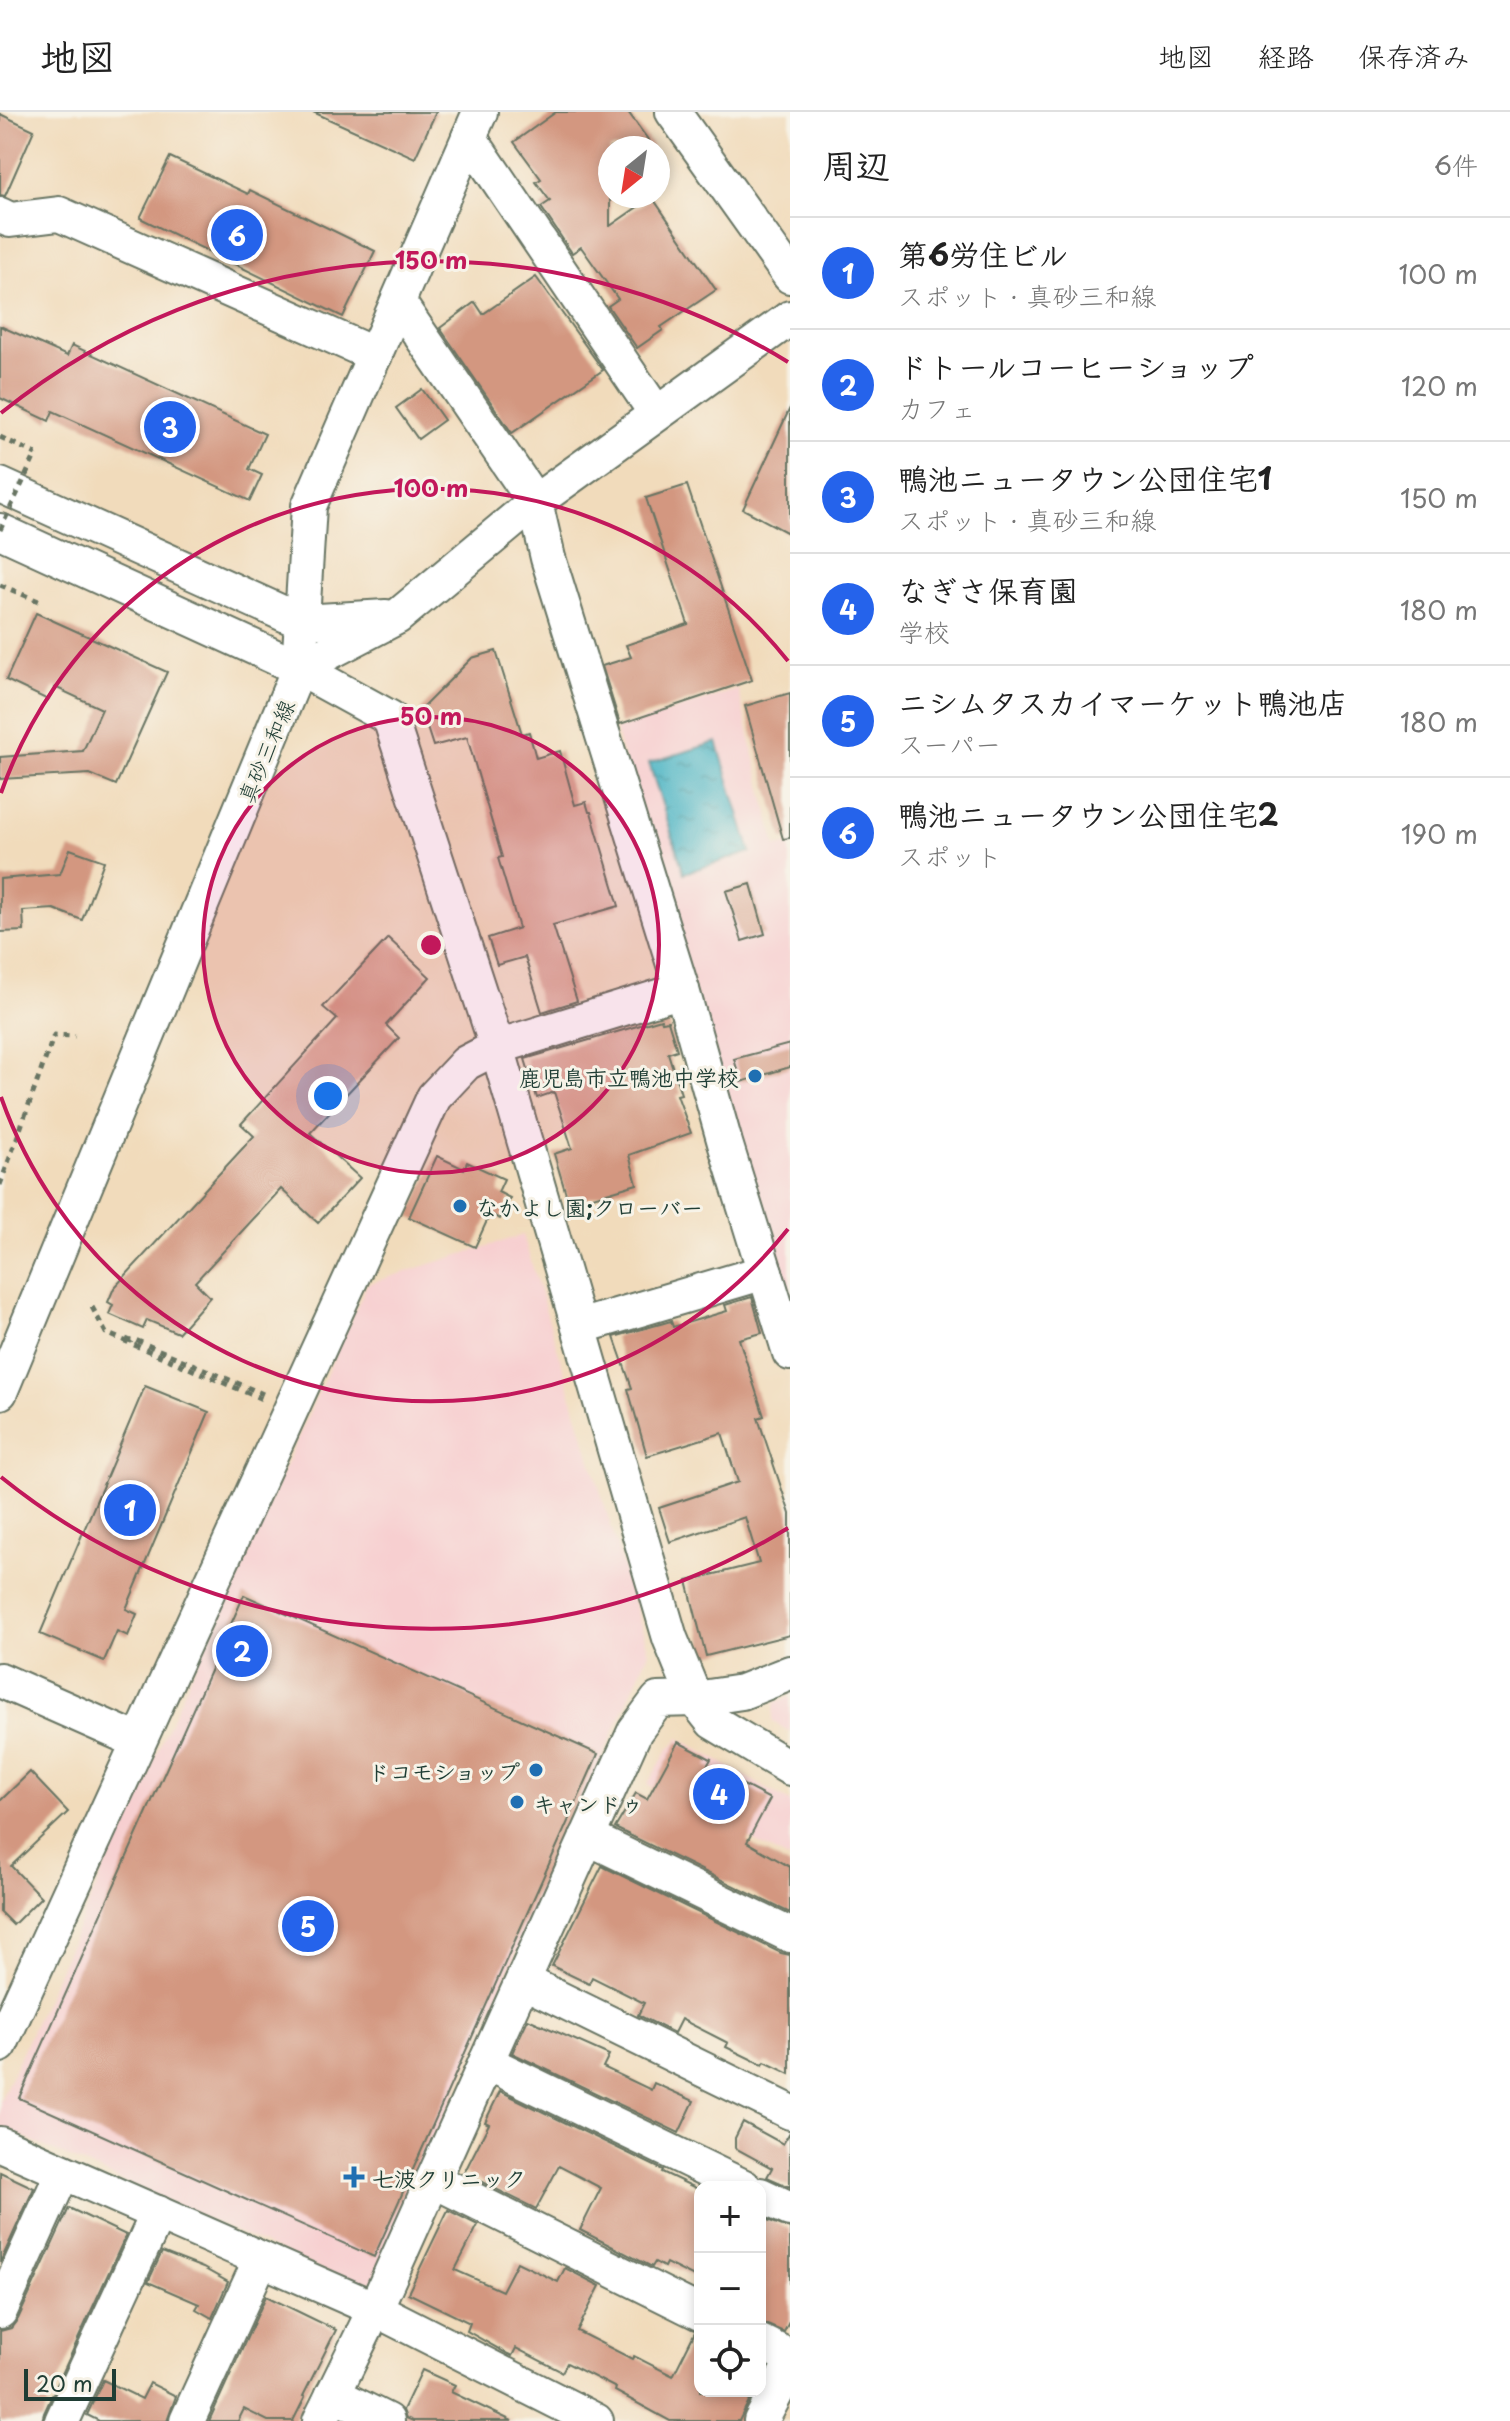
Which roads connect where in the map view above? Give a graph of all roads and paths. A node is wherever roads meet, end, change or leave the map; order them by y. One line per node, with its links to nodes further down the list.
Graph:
1 (673, 112): 4 (street)
2 (475, 124): 5 (street, 真砂三和線); 8 (street)
3 (0, 215): 7 (street)
4 (790, 276)
5 (398, 302): 7 (street, 真砂三和線); 11 (street)
6 (790, 318): 8 (street)
7 (375, 355): 16 (street, 真砂三和線)
8 (656, 413): 11 (street)
9 (0, 437): 12 (path, bridge)
10 (0, 485): 16 (street)
11 (535, 502): 15 (street); 18 (street)
12 (0, 530): 17 (street)
13 (0, 585): 14 (path)
14 (41, 602)
15 (397, 617): 16 (street); 17 (street)
16 (302, 622): 17 (street, 真砂三和線)
17 (299, 668): 20 (street); 26 (street, 真砂三和線)
18 (682, 990): 20 (street); 22 (street)
19 (75, 1036): 21 (path)
20 (497, 1047): 24 (street); 31 (street)
21 (0, 1185)
22 (765, 1272): 24 (street); 25 (street)
23 (92, 1307): 27 (path)
24 (579, 1327): 30 (street)
25 (790, 1353)
26 (0, 1392)
27 (274, 1401)
28 (790, 1673): 30 (street)
29 (0, 1680): 31 (street)
30 (695, 1699): 32 (street); 33 (street)
31 (138, 1741): 36 (street)
32 (790, 1768)
33 (587, 1837): 34 (street); 35 (street)
34 (790, 1935)
35 (523, 1981): 37 (street); 38 (street)
36 (0, 2045)
37 (486, 2062): 41 (street); 42 (street)
38 (790, 2112)
39 (0, 2144): 40 (street)
40 (63, 2172): 45 (street); 49 (street)
41 (433, 2180): 47 (street); 48 (street)
42 (732, 2181)
43 (766, 2198): 44 (street)
44 (790, 2209)
45 (158, 2213): 46 (street); 54 (street)
46 (261, 2259): 47 (street); 55 (street)
47 (375, 2309): 53 (street); 57 (street)
48 (694, 2310)
49 (0, 2311)
50 (766, 2345): 51 (street)
51 (790, 2357)
52 (790, 2366): 58 (street)
53 (326, 2408): 56 (street)
54 (62, 2421)
55 (187, 2421)
56 (387, 2421)
57 (596, 2421)
58 (761, 2421)

